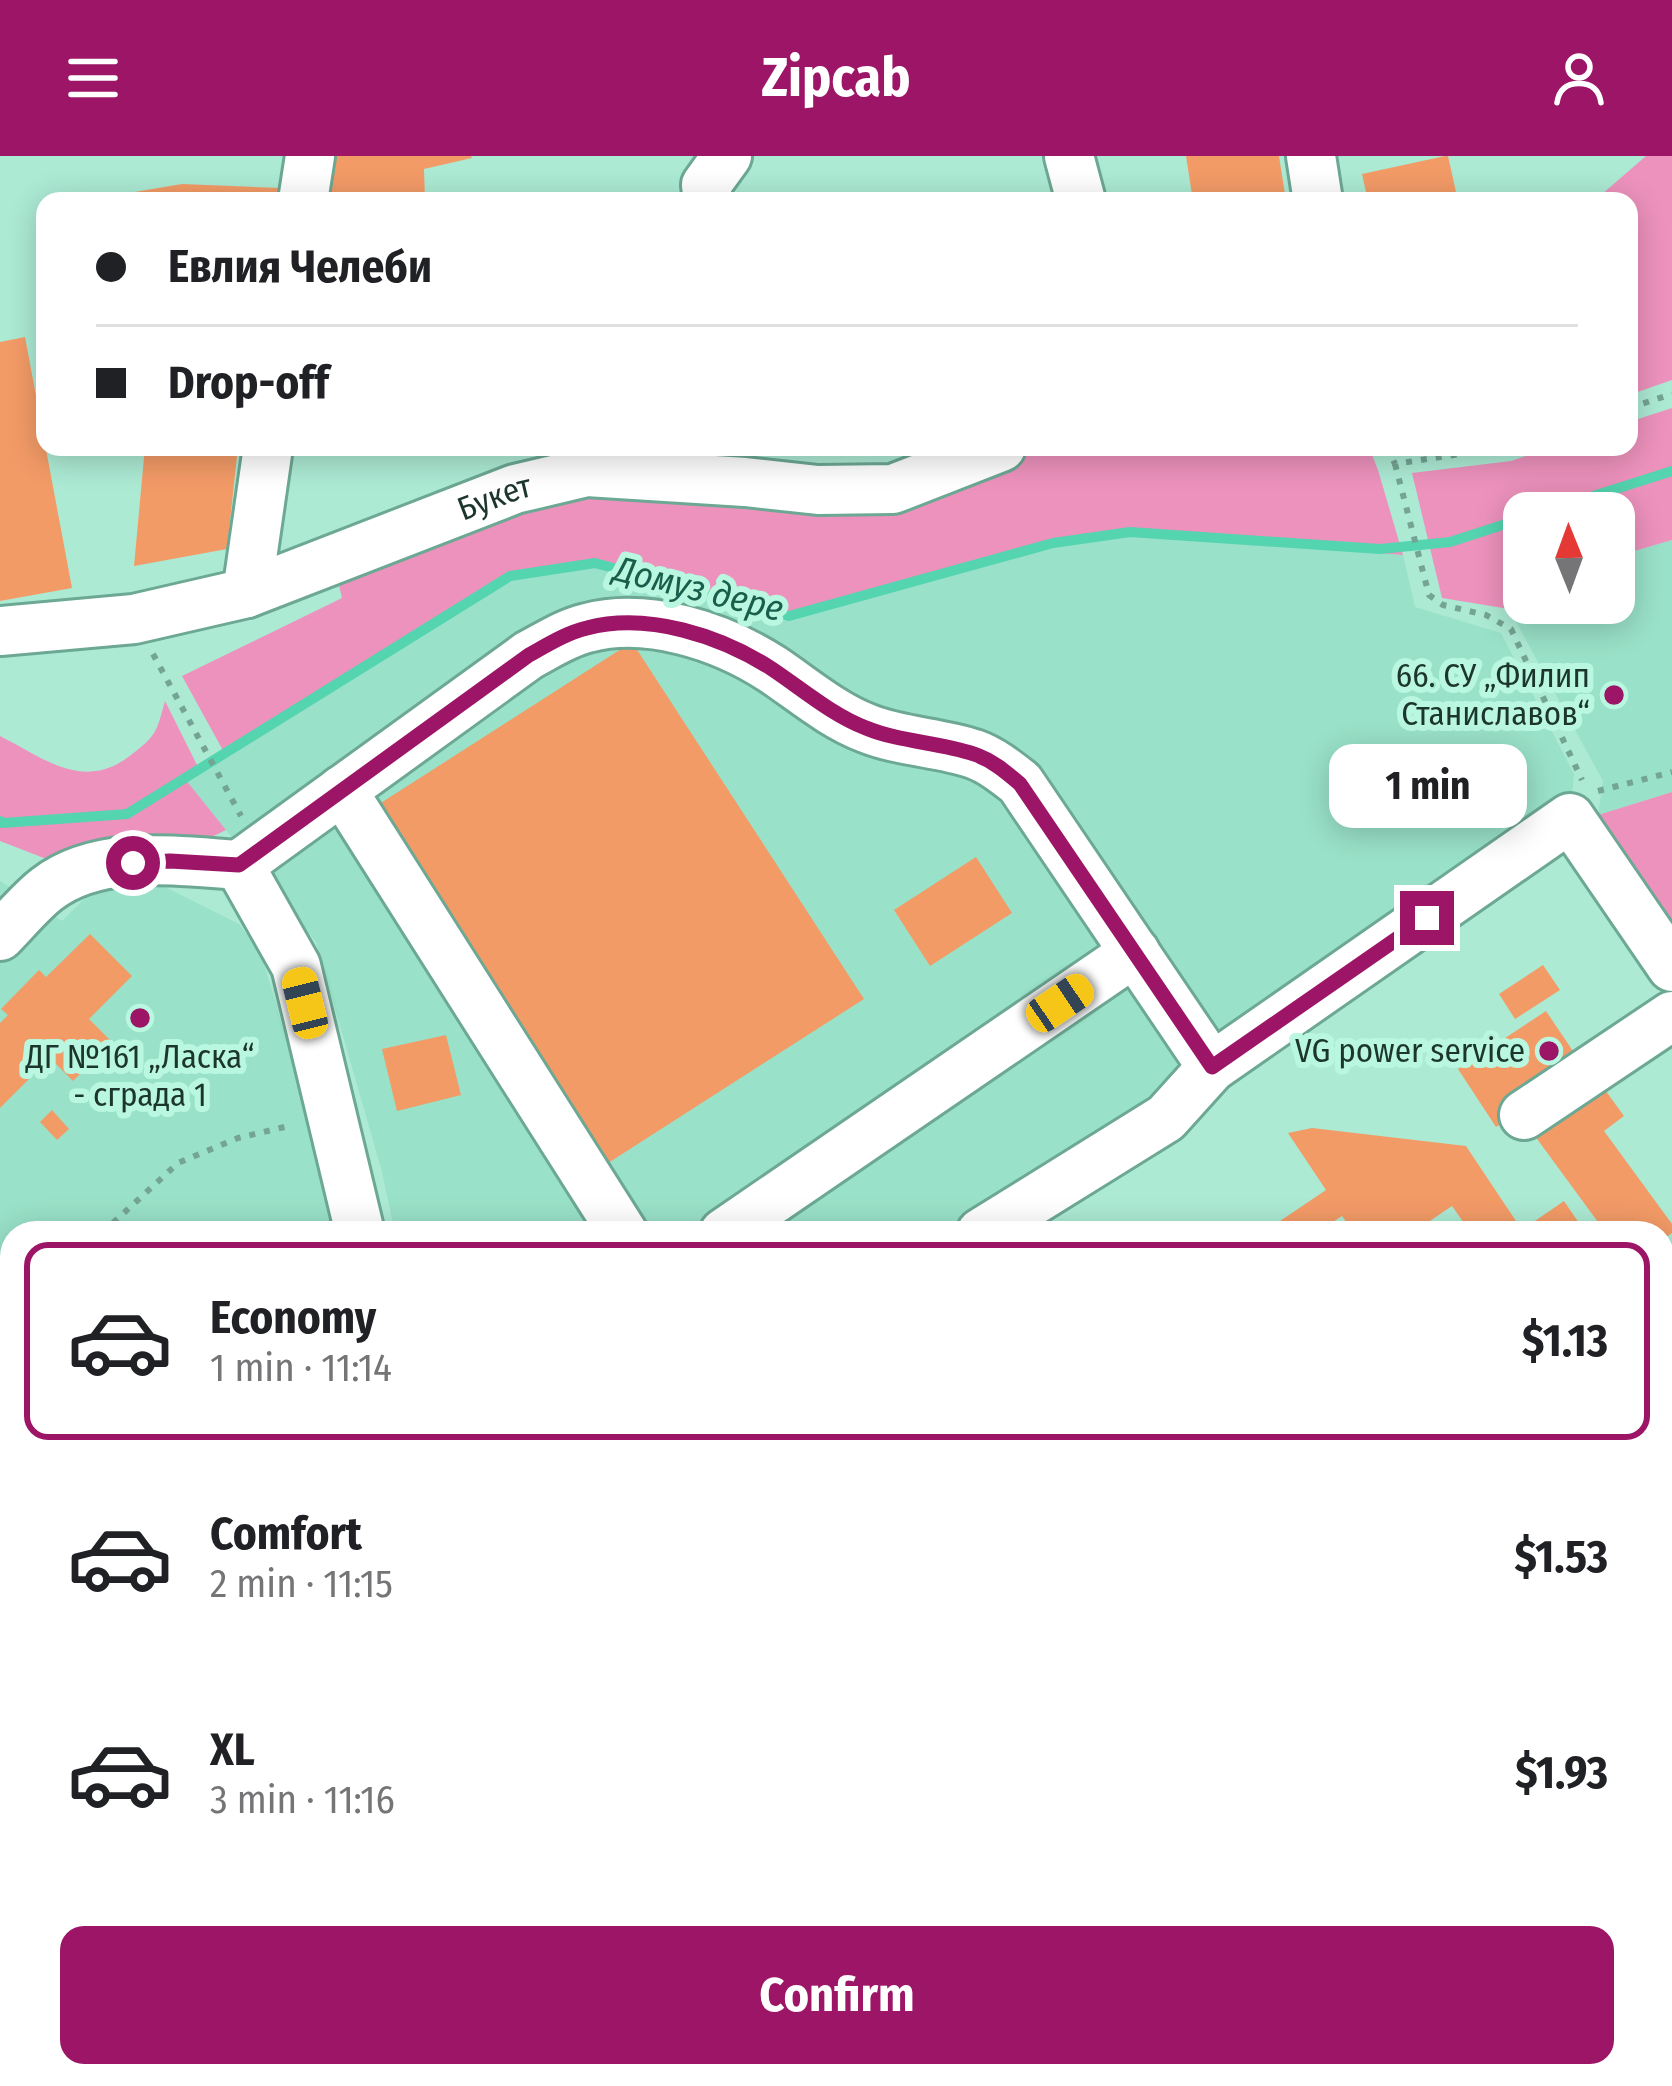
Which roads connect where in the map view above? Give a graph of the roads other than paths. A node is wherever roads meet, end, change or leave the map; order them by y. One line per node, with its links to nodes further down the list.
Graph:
1 (310, 156): 5 (street)
2 (727, 156): 6 (street)
3 (1069, 156): 7 (street)
4 (1311, 156): 8 (street)
5 (305, 192)
6 (707, 192)
7 (1079, 192)
8 (1317, 192)
9 (267, 456): 12 (street)
10 (978, 456): 11 (street, Букет)
11 (743, 464): 12 (street, Букет)
12 (247, 592): 13 (street, Букет)
13 (0, 631)
14 (342, 790): 15 (street); 17 (street); 23 (street)
15 (239, 865): 16 (street); 22 (street)
16 (0, 936)
17 (1135, 952): 20 (street); 24 (street)
18 (1672, 967): 20 (street)
19 (1672, 1016): 21 (street)
20 (1212, 1067): 25 (street)
21 (1524, 1115)
22 (357, 1221)
23 (614, 1221)
24 (742, 1221)
25 (1000, 1221)

